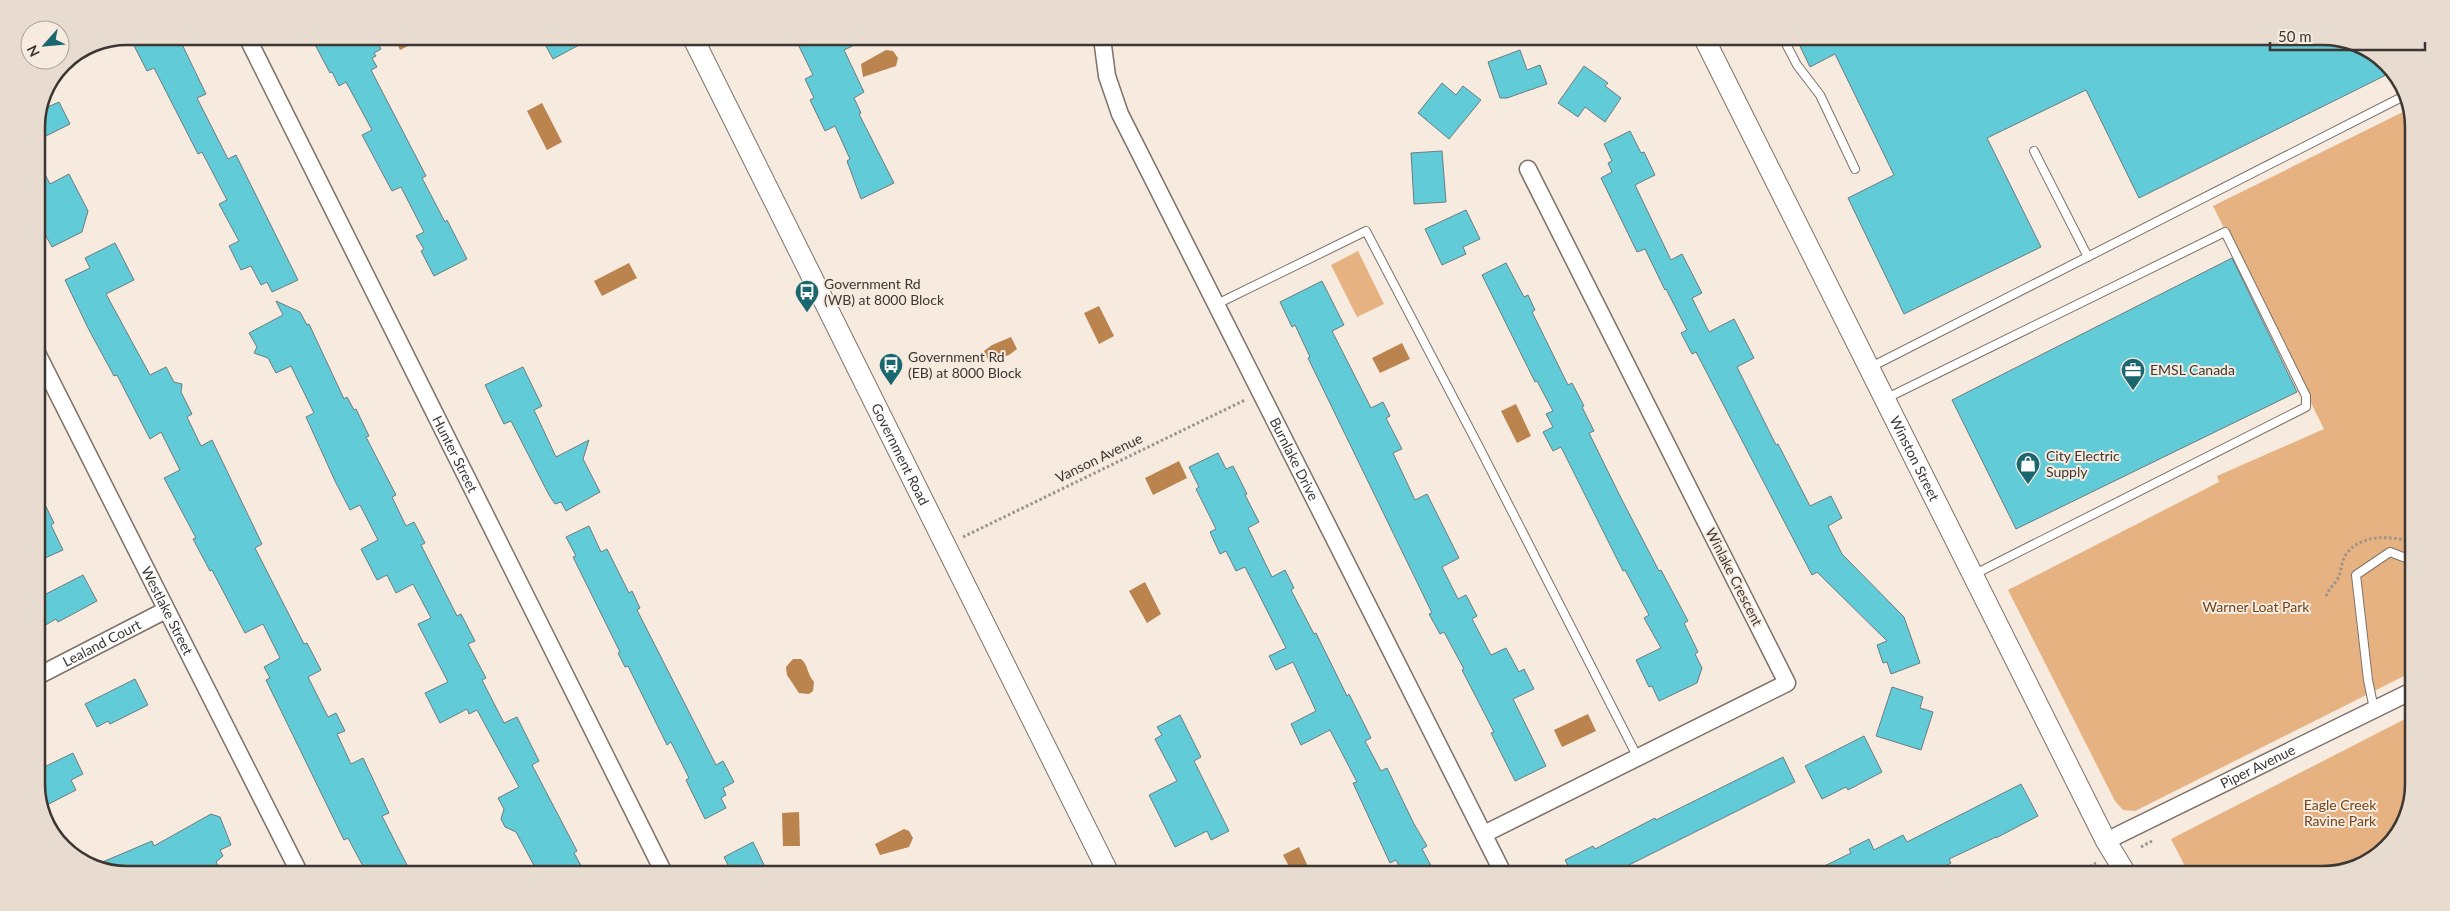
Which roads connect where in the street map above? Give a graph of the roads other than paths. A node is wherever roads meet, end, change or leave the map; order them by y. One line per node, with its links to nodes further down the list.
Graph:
1 (251, 45): 25 (street, Hunter Street)
2 (696, 45): 26 (street, Government Road)
3 (1103, 45): 11 (street, Burnlake Drive)
4 (1708, 45): 12 (street, Winston Street)
5 (1787, 45): 8 (lane)
6 (2400, 98): 10 (lane)
7 (2034, 151): 10 (lane)
8 (1856, 168)
9 (1528, 169): 21 (street, Winlake Crescent)
10 (2088, 257): 12 (lane)
11 (1217, 304): 21 (lane); 22 (street, Burnlake Drive)
12 (1869, 368): 14 (street, Winston Street)
13 (45, 369): 17 (street, Westlake Street)
14 (1884, 399): 16 (street, Winston Street); 16 (lane)
15 (2405, 558): 20 (lane)
16 (1973, 575): 23 (street, Winston Street)
17 (166, 610): 18 (street, Lealand Court); 24 (street, Westlake Street)
18 (45, 672)
19 (2405, 694): 20 (street, Piper Avenue)
20 (2374, 709): 23 (street, Piper Avenue)
21 (1638, 758): 22 (street, Winlake Crescent)
22 (1484, 834): 27 (street, Burnlake Drive)
23 (2104, 850): 28 (street, Winston Street)
24 (296, 866)
25 (661, 866)
26 (1105, 866)
27 (1500, 866)
28 (2119, 866)

